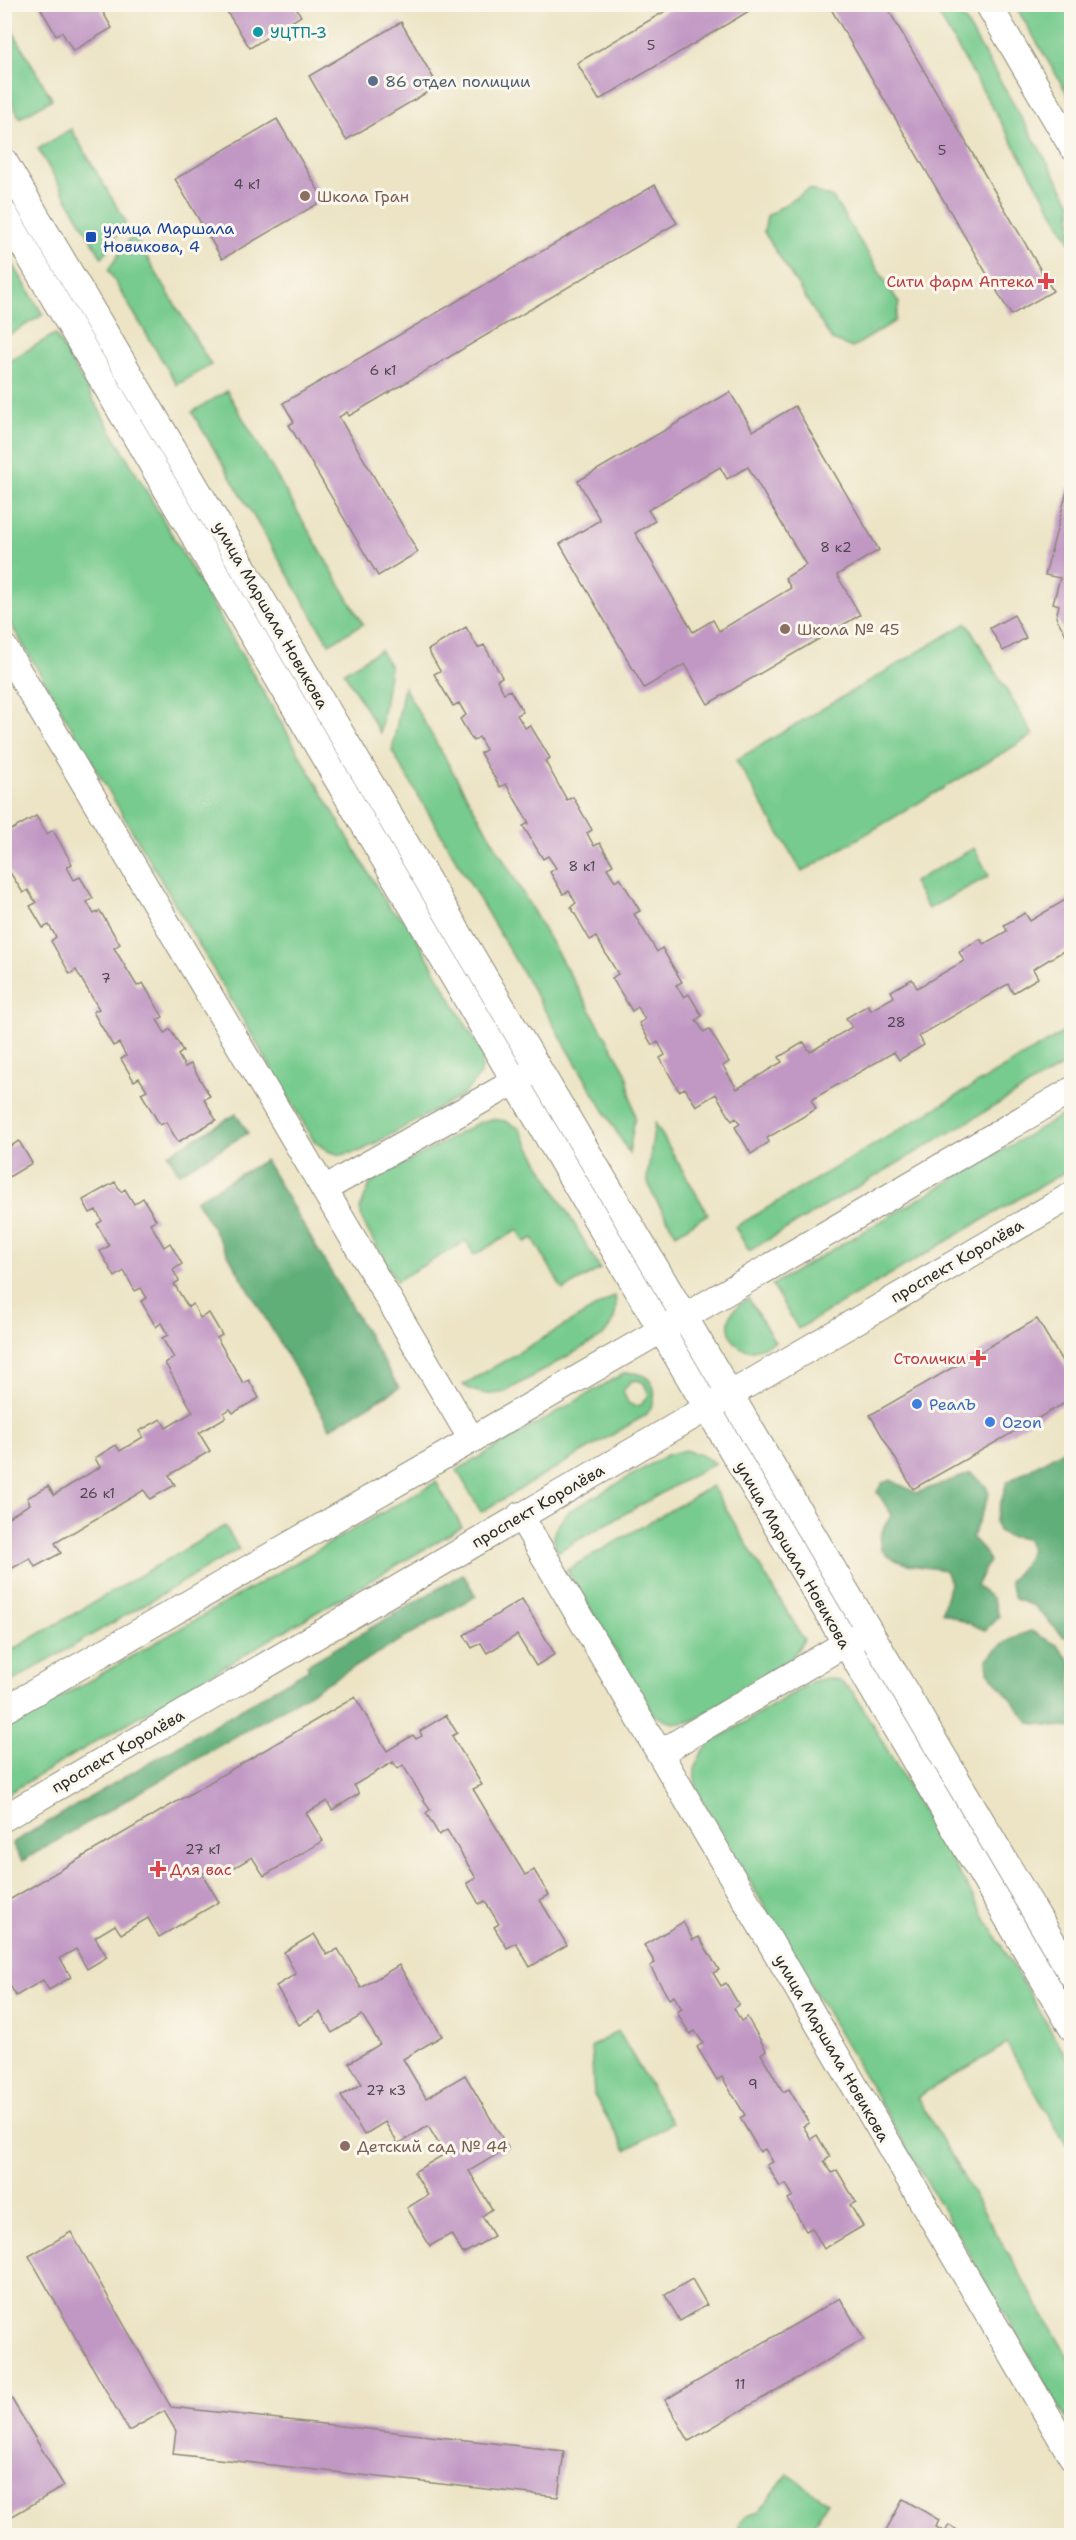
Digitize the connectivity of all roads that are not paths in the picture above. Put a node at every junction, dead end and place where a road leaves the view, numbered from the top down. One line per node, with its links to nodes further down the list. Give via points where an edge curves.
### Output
1 (988, 4): 2 (street)
2 (1071, 147)
3 (4, 161): 6 (street, улица Маршала Новикова)
4 (4, 213): 7 (street, улица Маршала Новикова)
5 (4, 647): 9 (street)
6 (538, 1068): 7 (street); 11 (street, улица Маршала Новикова)
7 (515, 1081): 9 (street); 12 (street, улица Маршала Новикова)
8 (1071, 1090): 11 (street)
9 (324, 1189): 15 (street)
10 (1071, 1195): 13 (street, проспект Королёва)
11 (684, 1317): 12 (street); 13 (street, улица Маршала Новикова)
12 (661, 1330): 14 (street, улица Маршала Новикова); 15 (street)
13 (730, 1395): 14 (street, проспект Королёва); 17 (street, улица Маршала Новикова)
14 (707, 1408): 16 (street, проспект Королёва); 18 (street, улица Маршала Новикова)
15 (472, 1440): 19 (street)
16 (520, 1515): 20 (street, улица Маршала Новикова); 21 (street, проспект Королёва)
17 (868, 1630): 18 (street); 22 (street, улица Маршала Новикова)
18 (845, 1644): 20 (street); 23 (street, улица Маршала Новикова)
19 (4, 1710)
20 (660, 1753): 24 (street, улица Маршала Новикова)
21 (4, 1818)
22 (1071, 1975)
23 (1071, 2028)
24 (1071, 2457)

